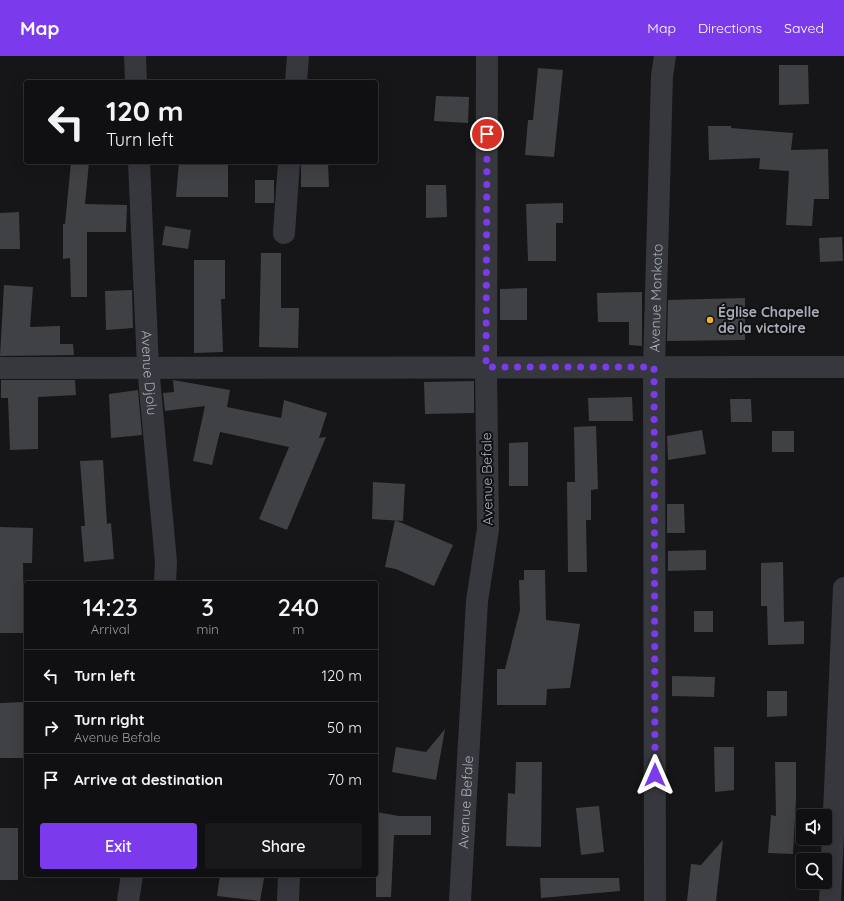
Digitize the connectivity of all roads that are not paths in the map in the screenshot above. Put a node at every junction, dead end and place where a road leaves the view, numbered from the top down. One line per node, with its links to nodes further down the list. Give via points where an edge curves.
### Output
1 (135, 56): 5 (street)
2 (298, 56): 6 (street)
3 (487, 56): 11 (street, Avenue Befale)
4 (665, 56): 12 (street, Avenue Monkoto, via 662,76)
5 (136, 80)
6 (296, 80)
7 (140, 164): 10 (street, Avenue Djolu)
8 (289, 164): 9 (street)
9 (284, 233)
10 (148, 367): 11 (street); 14 (street); 15 (street, Avenue Djolu, via 166,562)
11 (486, 367): 12 (street); 21 (street, Avenue Befale, via 488,529 477,601)
12 (654, 367): 13 (street); 22 (street, Avenue Monkoto)
13 (844, 367)
14 (0, 368)
15 (165, 581)
16 (844, 588): 23 (street)
17 (132, 877): 19 (street)
18 (289, 877): 20 (street)
19 (128, 901)
20 (288, 901)
21 (460, 901)
22 (655, 901)
23 (830, 901)

